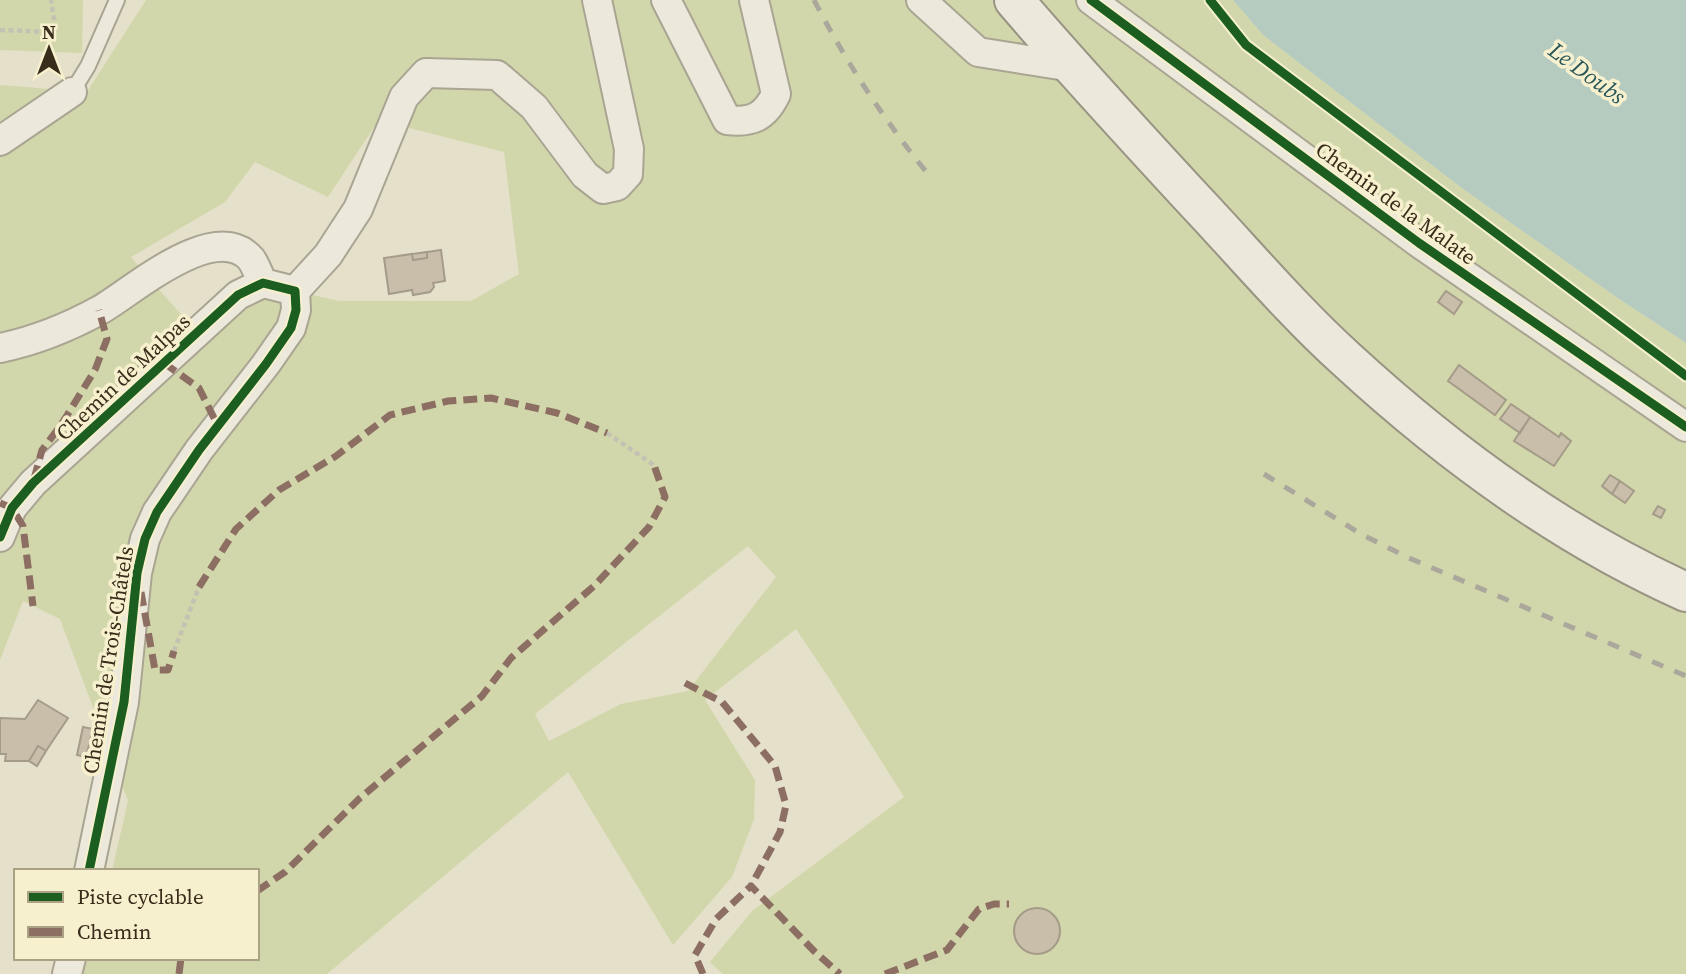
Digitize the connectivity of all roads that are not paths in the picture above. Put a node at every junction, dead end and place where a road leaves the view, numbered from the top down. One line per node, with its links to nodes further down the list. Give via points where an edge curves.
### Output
1 (117, 0): 9 (lane)
2 (597, 0): 12 (street, via 629,149 628,174 617,186 603,190 585,175 534,107 497,75 426,73 404,97 358,209 328,255)
3 (666, 0): 4 (street, via 727,120 743,122 759,118 776,94)
4 (754, 0)
5 (921, 0): 8 (street, via 978,52)
6 (1014, 0): 8 (main road)
7 (1091, 0): 14 (street, Chemin de la Malate, via 1419,243)
8 (1072, 67): 16 (main road, via 1282,295 1423,426 1553,521)
9 (72, 92): 10 (street)
10 (0, 141)
11 (263, 284): 12 (street); 13 (street, via 251,259 236,250 213,247 181,258 99,310 25,343); 15 (street, Chemin de Malpas, via 238,295 33,483 12,508)
12 (295, 291): 17 (street, Chemin de Trois-Châtels, via 291,328 199,450 157,512 145,539 137,573 124,702)
13 (0, 348)
14 (1686, 427)
15 (0, 537)
16 (1686, 592)
17 (89, 869)

